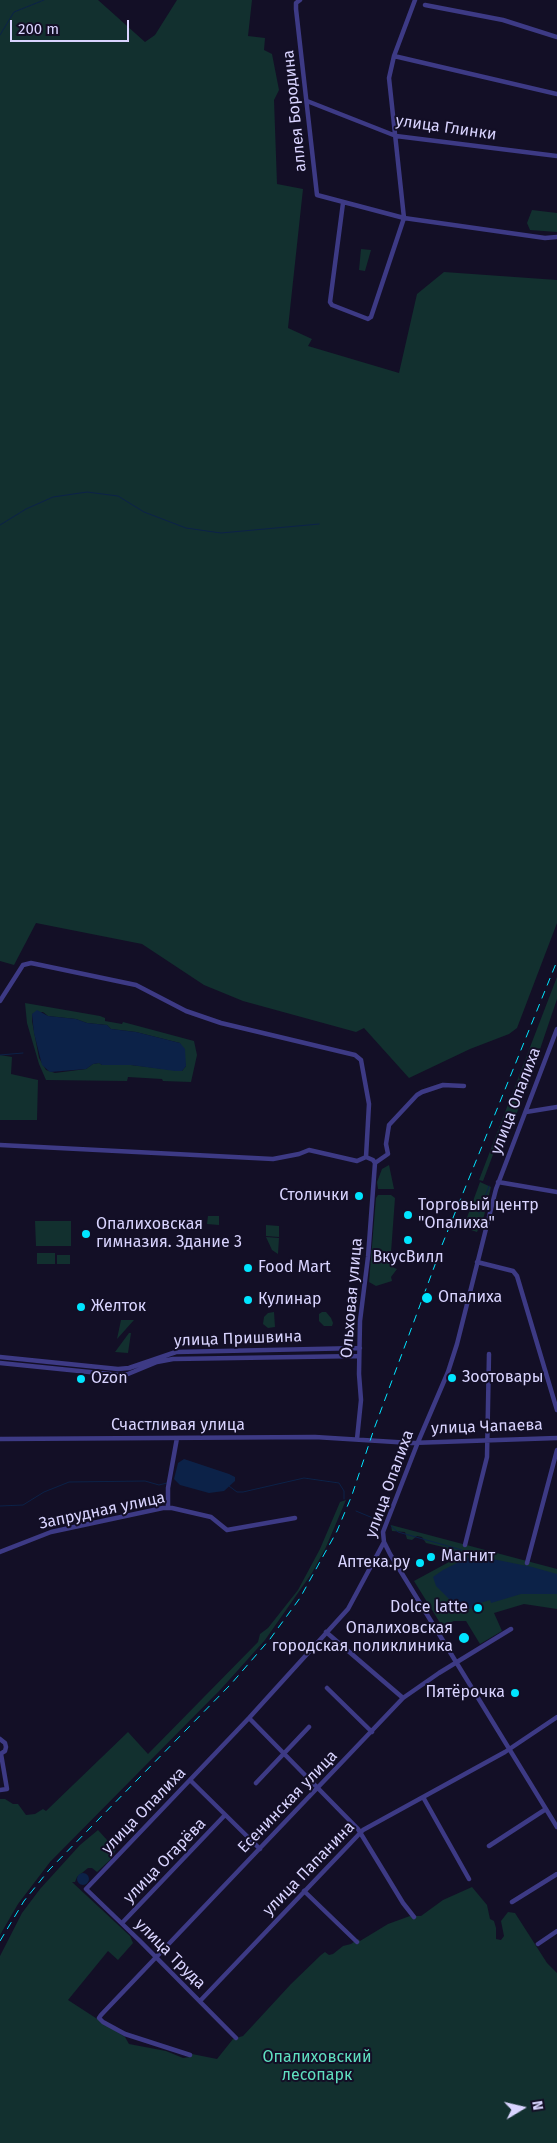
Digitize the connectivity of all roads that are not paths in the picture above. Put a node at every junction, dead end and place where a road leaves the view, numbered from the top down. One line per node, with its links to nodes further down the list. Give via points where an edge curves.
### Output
1 (300, 0): 7 (street, аллея Бородина, via 296,9)
2 (415, 0): 5 (street)
3 (425, 5): 4 (street, via 503,20)
4 (557, 37)
5 (394, 56): 6 (street); 8 (street, via 389,78)
6 (557, 94)
7 (307, 101): 8 (street, улица Глинки); 10 (street, аллея Бородина, via 317,195)
8 (396, 136): 9 (street, улица Глинки); 11 (street)
9 (557, 156)
10 (343, 203): 11 (street); 11 (street, via 330,302 366,319 371,317)
11 (404, 218): 12 (street)
12 (557, 237)
13 (0, 1001): 19 (street, via 23,965 31,962 136,985 186,1011 221,1023 355,1055 361,1060 369,1104)
14 (557, 1029): 17 (street, улица Опалиха)
15 (464, 1086): 20 (street, via 443,1085 417,1096 389,1124 388,1154)
16 (557, 1107): 17 (street)
17 (526, 1112): 21 (street, улица Опалиха)
18 (0, 1145): 19 (street, via 272,1159 309,1150 357,1161)
19 (366, 1157): 20 (street)
20 (373, 1161): 24 (street, Ольховая улица)
21 (498, 1182): 22 (street); 23 (street, улица Опалиха)
22 (557, 1192)
23 (477, 1262): 29 (street, via 513,1271 517,1276); 35 (street, улица Опалиха, via 448,1372)
24 (360, 1348): 26 (street, Ольховая улица); 27 (street, улица Пришвина, via 176,1352 118,1369)
25 (489, 1354): 34 (street)
26 (359, 1356): 28 (street, via 173,1359 119,1375); 33 (street, Ольховая улица, via 361,1400)
27 (0, 1357)
28 (0, 1363)
29 (557, 1410)
30 (177, 1438): 32 (street, Счастливая улица); 33 (street, Счастливая улица); 37 (street)
31 (557, 1438): 34 (street, улица Чапаева)
32 (0, 1439)
33 (356, 1439): 35 (street, Счастливая улица)
34 (489, 1439): 35 (street, улица Чапаева); 40 (street)
35 (418, 1442): 39 (street, улица Опалиха, via 384,1528)
36 (557, 1450): 42 (street)
37 (168, 1507): 38 (street, Запрудная улица, via 211,1517 227,1530); 41 (street, Запрудная улица, via 51,1532)
38 (295, 1518)
39 (384, 1542): 44 (street, улица Опалиха, via 348,1609); 45 (street)
40 (465, 1546)
41 (0, 1552)
42 (527, 1563)
43 (511, 1629): 45 (street, Есенинская улица)
44 (326, 1632): 47 (street); 49 (street, улица Опалиха)
45 (456, 1663): 47 (street, Есенинская улица); 53 (street)
46 (327, 1688): 51 (street)
47 (403, 1698): 51 (street, Есенинская улица)
48 (557, 1717): 53 (street, улица Папанина)
49 (249, 1718): 55 (street); 56 (street, улица Опалиха)
50 (309, 1726): 55 (street)
51 (372, 1732): 58 (street, Есенинская улица)
52 (0, 1739): 54 (street, via 6,1747)
53 (510, 1749): 60 (street, улица Папанина); 61 (street)
54 (0, 1754): 59 (street, via 7,1789)
55 (284, 1754): 57 (street); 58 (street)
56 (190, 1780): 62 (street); 69 (street, улица Опалиха)
57 (256, 1783)
58 (317, 1789): 64 (street); 66 (street, Есенинская улица)
59 (0, 1790)
60 (423, 1797): 64 (street, улица Папанина); 68 (street)
61 (546, 1809): 63 (street); 65 (street)
62 (226, 1815): 66 (street); 73 (street, улица Огарёва)
63 (557, 1827)
64 (360, 1833): 70 (street, улица Папанина); 72 (street)
65 (489, 1846)
66 (260, 1849): 77 (street, Есенинская улица)
67 (557, 1874): 71 (street)
68 (469, 1879)
69 (86, 1889): 73 (street, улица Труда)
70 (304, 1891): 75 (street); 78 (street, улица Папанина)
71 (512, 1902)
72 (414, 1917)
73 (122, 1923): 77 (street, улица Труда)
74 (557, 1931): 76 (street)
75 (358, 1942)
76 (538, 1944)
77 (156, 1958): 78 (street, улица Труда); 80 (street, Есенинская улица, via 100,2018 126,2034)
78 (200, 2001): 79 (street, улица Труда)
79 (236, 2038)
80 (190, 2055)

